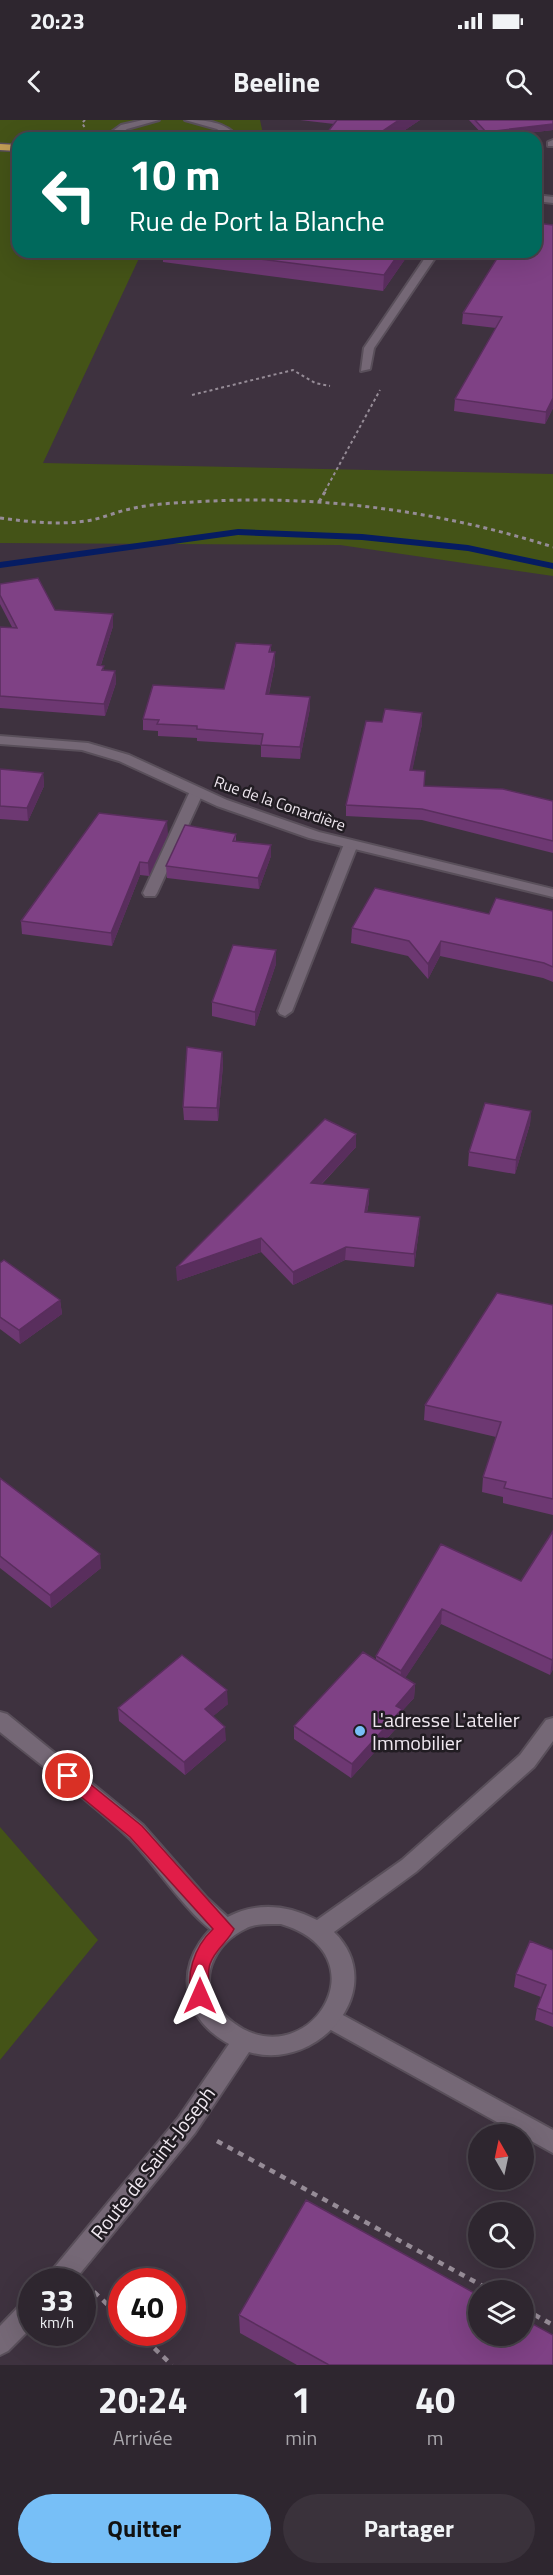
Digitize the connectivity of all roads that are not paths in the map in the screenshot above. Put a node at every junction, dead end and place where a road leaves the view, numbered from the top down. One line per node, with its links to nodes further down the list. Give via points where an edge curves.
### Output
1 (155, 120): 3 (street)
2 (189, 120): 4 (street)
3 (138, 122): 5 (street)
4 (213, 123): 6 (street)
5 (114, 132)
6 (229, 132)
7 (430, 258): 8 (street, via 369,348)
8 (365, 369)
9 (0, 740): 10 (street, Rue de la Conardière, via 83,746 124,758)
10 (197, 791): 11 (street, Rue de la Conardière, via 314,835); 12 (street)
11 (351, 844): 13 (street, Rue de la Conardière); 14 (street)
12 (150, 893)
13 (553, 893)
14 (285, 1011)
15 (0, 1720): 17 (street, via 136,1832)
16 (553, 1726): 18 (street, via 527,1761 409,1866)
17 (225, 1929): 18 (street, via 246,1918 281,1915); 20 (street, via 204,1955 198,1989 212,2019)
18 (318, 1930): 19 (street, via 335,1951 342,1971 340,1998)
19 (330, 2018): 20 (street, via 295,2042 261,2046); 21 (street)
20 (244, 2041): 22 (street, Route de Saint-Joseph, via 188,2124)
21 (553, 2142)
22 (69, 2268)
23 (18, 2324): 24 (street)
24 (0, 2343)

